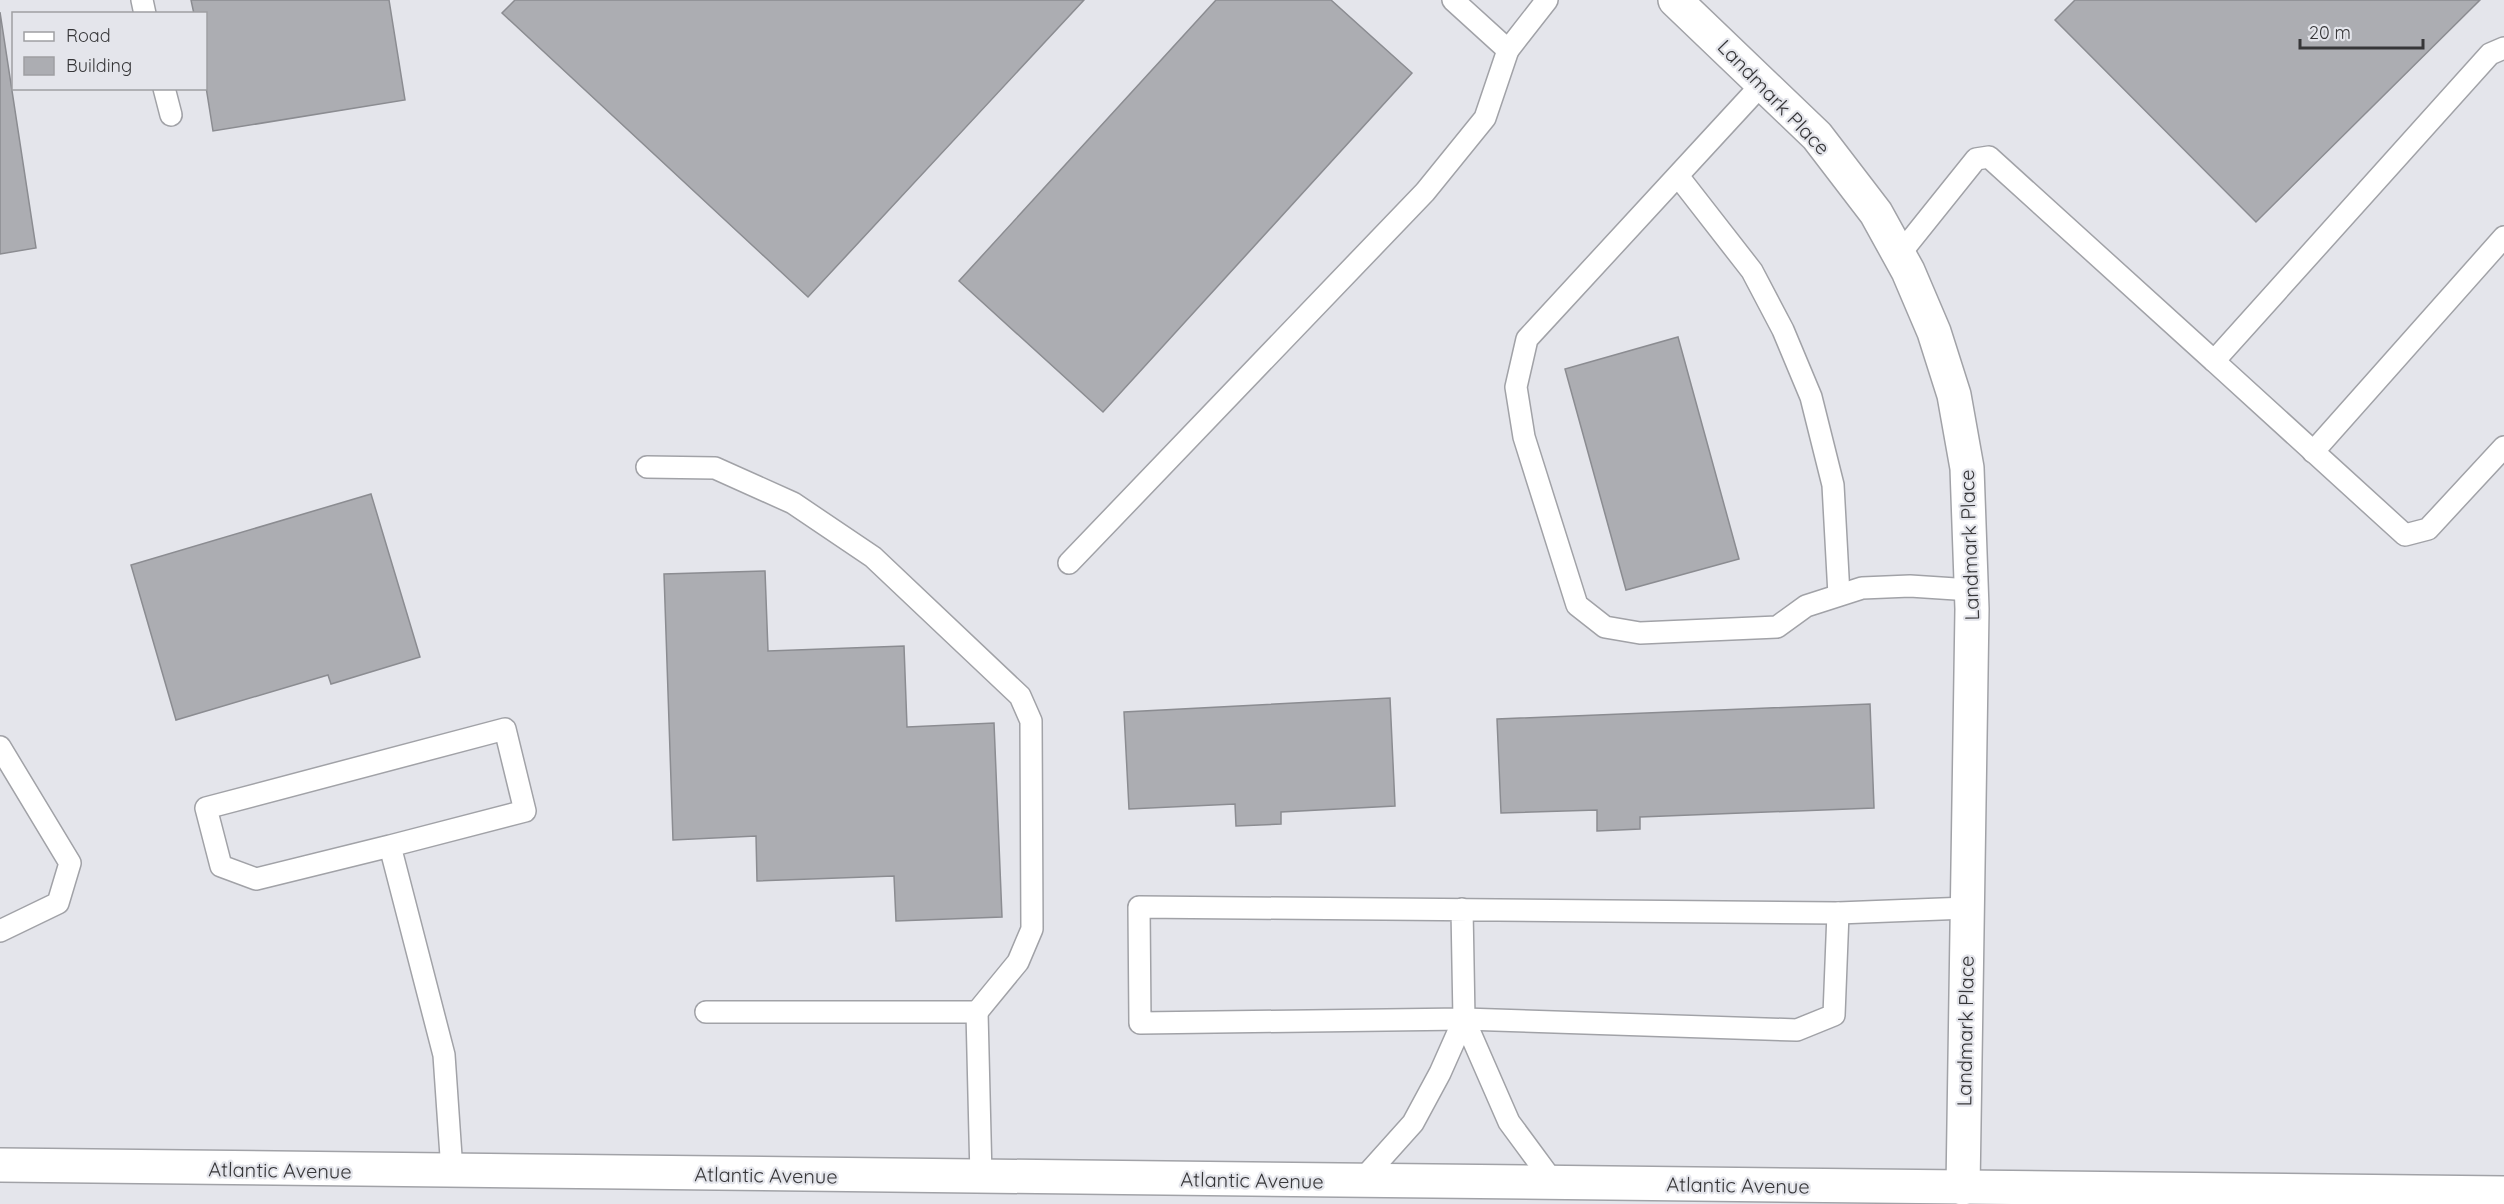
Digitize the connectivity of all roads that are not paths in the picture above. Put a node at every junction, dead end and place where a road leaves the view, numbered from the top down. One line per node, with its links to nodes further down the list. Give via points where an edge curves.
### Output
1 (1453, 0): 5 (lane)
2 (1547, 0): 5 (lane)
3 (1675, 0): 6 (main road, Landmark Place)
4 (2504, 48): 12 (lane, via 2490,54)
5 (1508, 50): 16 (lane, via 1485,118 1425,192)
6 (1763, 84): 9 (lane); 11 (main road, Landmark Place, via 1817,136 1876,213)
7 (165, 90): 8 (lane)
8 (171, 114)
9 (1678, 176): 18 (lane, via 1752,271 1783,330 1811,397 1833,484); 18 (lane, via 1527,339 1516,387 1524,437 1577,605 1605,627 1640,633 1777,627 1806,606)
10 (2504, 237): 14 (lane)
11 (1899, 255): 12 (lane, via 1976,159 1989,157); 17 (main road, Landmark Place, via 1935,332 1954,395 1967,468)
12 (2214, 361): 14 (lane)
13 (2504, 447): 14 (lane, via 2428,529 2405,535)
14 (2313, 452)
15 (647, 467): 26 (lane, via 715,468 793,503 873,557 1020,696 1031,721 1032,928 1018,962)
16 (1069, 563)
17 (1971, 590): 18 (lane, via 1910,586); 21 (main road, Landmark Place)
18 (1839, 595)
19 (0, 747): 24 (lane, via 70,862 58,903)
20 (390, 846): 20 (lane, via 525,811 506,729 206,808 221,866 256,879); 29 (lane, via 444,1055)
21 (1967, 908): 23 (lane); 33 (main road, Landmark Place)
22 (1462, 909): 23 (lane); 27 (lane); 27 (lane, via 1139,907 1140,1023)
23 (1838, 913): 27 (lane, via 1834,1015 1797,1030)
24 (0, 931)
25 (706, 1012): 26 (lane)
26 (977, 1012): 30 (lane)
27 (1464, 1019): 31 (lane, via 1413,1122); 32 (lane, via 1509,1122)
28 (0, 1165): 29 (main road, Atlantic Avenue)
29 (452, 1172): 30 (main road, Atlantic Avenue)
30 (981, 1178): 31 (main road, Atlantic Avenue)
31 (1361, 1181): 32 (main road, Atlantic Avenue)
32 (1554, 1183): 33 (main road, Atlantic Avenue)
33 (1963, 1188): 34 (main road, Atlantic Avenue)
34 (2504, 1193)

